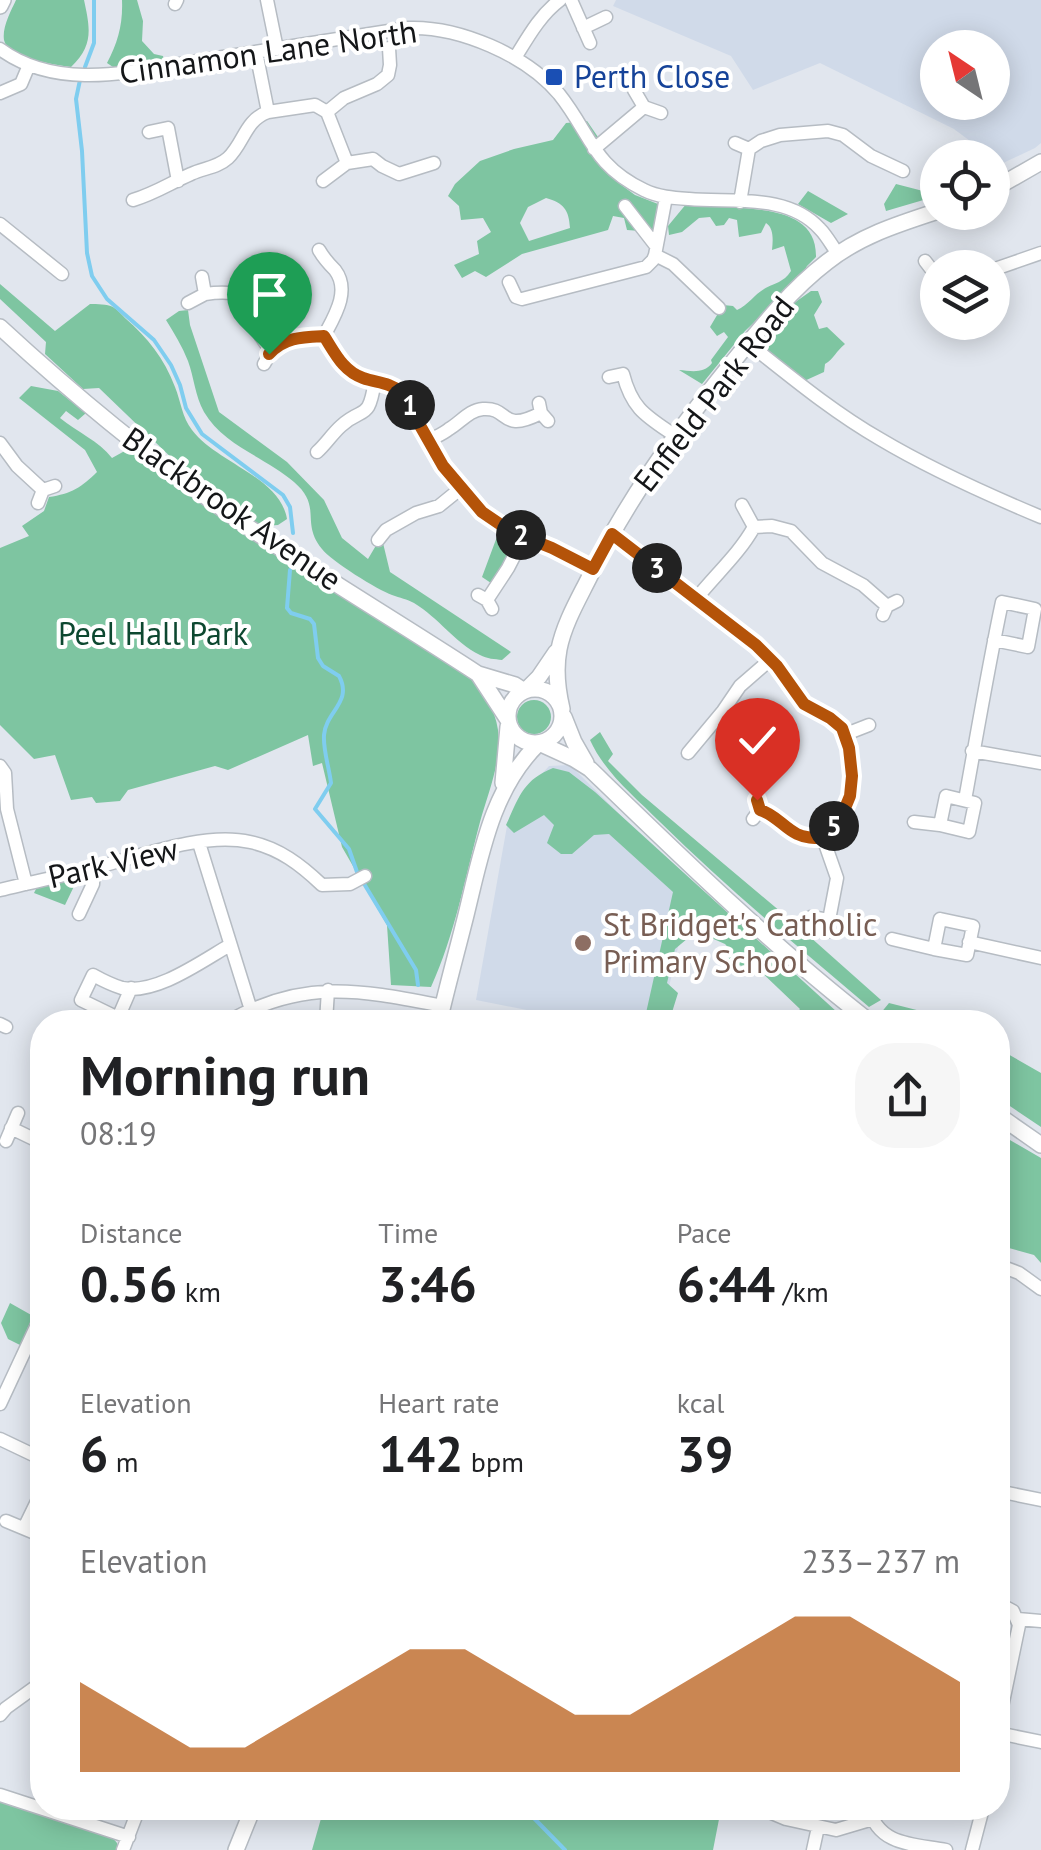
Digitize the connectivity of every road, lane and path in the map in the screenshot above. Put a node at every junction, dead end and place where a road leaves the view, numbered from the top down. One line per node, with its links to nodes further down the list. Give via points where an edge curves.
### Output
1 (268, 0): 9 (street)
2 (560, 0): 11 (street)
3 (572, 0): 5 (street)
4 (606, 17): 5 (street)
5 (584, 28): 6 (street)
6 (590, 44)
7 (389, 48): 17 (street, via 388,75)
8 (0, 49): 12 (street, Cinnamon Lane North)
9 (277, 49): 10 (street, Cinnamon Lane North); 11 (street, Cinnamon Lane North, via 417,28)
10 (256, 52): 12 (street, Cinnamon Lane North, via 110,75); 16 (street)
11 (515, 58): 21 (street, Cinnamon Lane North, via 558,93)
12 (29, 65): 14 (street, via 21,84)
13 (634, 90): 15 (street)
14 (0, 93)
15 (644, 107): 18 (street); 21 (street)
16 (268, 112): 17 (street, via 315,106); 28 (street, via 252,121 227,159)
17 (327, 112): 23 (street)
18 (662, 113)
19 (149, 132): 28 (street, via 168,128)
20 (735, 144): 22 (street)
21 (594, 149): 30 (street, Cinnamon Lane North, via 619,176)
22 (749, 150): 26 (street, via 780,134 828,131); 32 (street)
23 (346, 162): 24 (street, via 373,159 400,174); 29 (street)
24 (434, 162)
25 (1041, 162): 27 (street)
26 (903, 171)
27 (1010, 180)
28 (178, 181): 31 (street)
29 (324, 181)
30 (666, 197): 32 (street, Cinnamon Lane North); 38 (street)
31 (133, 200)
32 (740, 202): 40 (street, Cinnamon Lane North, via 790,209 820,228)
33 (625, 206): 38 (street)
34 (920, 217): 40 (street, Enfield Park Road)
35 (0, 224): 37 (street)
36 (26, 224): 37 (street)
37 (15, 238): 43 (street)
38 (656, 251): 45 (street, via 646,267 522,299); 48 (street)
39 (1041, 253): 42 (street)
40 (838, 254): 51 (street, Enfield Park Road, via 796,288)
41 (321, 261): 50 (street, via 342,290)
42 (1010, 264)
43 (62, 274)
44 (202, 277): 46 (street)
45 (508, 282)
46 (205, 294): 47 (street); 52 (street, via 244,297)
47 (188, 302)
48 (719, 308)
49 (0, 327): 78 (street, Blackbrook Avenue, via 179,477)
50 (324, 336): 52 (street, via 293,338); 55 (street, via 348,370)
51 (748, 343): 58 (street, Enfield Park Road); 66 (street, via 872,435)
52 (272, 350): 53 (street)
53 (264, 364)
54 (609, 378): 58 (street, via 623,374 636,407)
55 (376, 381): 57 (street, via 366,411); 59 (street, via 401,392)
56 (543, 412): 59 (street, via 518,422 490,409 474,410)
57 (334, 434): 61 (street); 62 (street)
58 (674, 435): 69 (street, Enfield Park Road)
59 (428, 440): 63 (street)
60 (0, 443): 64 (street)
61 (346, 446)
62 (317, 452)
63 (460, 488): 68 (street, via 438,506); 70 (street, via 490,519)
64 (45, 493)
65 (742, 505): 67 (street)
66 (1041, 517)
67 (754, 527): 72 (street); 74 (street, via 790,530 822,563)
68 (381, 530)
69 (612, 534): 71 (street, Enfield Park Road); 72 (street)
70 (524, 536): 71 (street); 73 (street)
71 (593, 569): 76 (street, Enfield Park Road)
72 (696, 599): 77 (street)
73 (486, 601)
74 (889, 607)
75 (994, 640): 85 (street)
76 (560, 645): 79 (street, Enfield Park Road); 80 (street, Enfield Park Road)
77 (771, 659): 83 (street, via 804,704); 86 (street, via 740,686)
78 (478, 674): 79 (street, Blackbrook Avenue); 81 (street, Blackbrook Avenue)
79 (525, 691): 80 (street, via 548,692); 81 (street, via 512,701)
80 (562, 711): 84 (street, via 557,733); 89 (street)
81 (508, 721): 84 (street, via 522,741); 90 (street)
82 (869, 725): 83 (street)
83 (846, 734): 95 (street, via 850,796)
84 (539, 744): 89 (street); 90 (street)
85 (972, 752): 87 (street); 91 (street)
86 (688, 753)
87 (1041, 763)
88 (0, 766): 99 (street)
89 (590, 769): 114 (street, via 718,892)
90 (502, 792): 113 (street)
91 (965, 800): 94 (street, via 946,796); 94 (street, via 975,802 969,832)
92 (756, 810): 95 (street, via 800,836)
93 (914, 822): 94 (street)
94 (940, 825)
95 (823, 838): 102 (street, via 836,878 828,926)
96 (199, 843): 97 (street, Park View); 98 (street, Park View, via 271,848 322,884 350,884); 105 (street)
97 (94, 868): 99 (street, Park View); 101 (street)
98 (366, 876)
99 (26, 884): 100 (street, Park View)
100 (0, 890)
101 (79, 914)
102 (811, 917)
103 (892, 940): 106 (street)
104 (969, 942): 106 (street, via 966,955); 106 (street, via 973,926 940,919); 107 (street)
105 (230, 945): 108 (street, via 170,978); 110 (street)
106 (934, 949)
107 (1041, 958)
108 (132, 988)
109 (328, 990): 110 (street); 111 (street); 112 (street, via 361,991)
110 (252, 1010)
111 (327, 1010)
112 (427, 1010)
113 (442, 1010)
114 (856, 1010)
115 (18, 1112): 117 (street, via 8,1134)
116 (1010, 1124): 118 (street)
117 (30, 1140)
118 (1041, 1145)
119 (1010, 1270): 120 (street)
120 (1041, 1289)
121 (30, 1337): 122 (street)
122 (3, 1388): 123 (street)
123 (0, 1404)
124 (0, 1439): 125 (street)
125 (30, 1453)
126 (1010, 1494): 127 (street)
127 (1041, 1500)
128 (30, 1516): 130 (street)
129 (6, 1521): 130 (street)
130 (24, 1528): 131 (street)
131 (30, 1531)
132 (1010, 1608): 133 (street)
133 (1018, 1619): 134 (street); 135 (street)
134 (1041, 1621)
135 (1010, 1671)
136 (30, 1691): 137 (street)
137 (0, 1716)
138 (1010, 1736): 139 (street)
139 (1041, 1742)
140 (0, 1795): 141 (street)
141 (30, 1807)
142 (64, 1820): 150 (street)
143 (135, 1820): 150 (street)
144 (247, 1820): 152 (street)
145 (786, 1820): 149 (street)
146 (858, 1820): 149 (street, via 842,1829)
147 (875, 1820): 151 (street, via 889,1838)
148 (980, 1820): 155 (street)
149 (818, 1826): 153 (street)
150 (126, 1844)
151 (931, 1849): 154 (street)
152 (236, 1850)
153 (812, 1850)
154 (946, 1850)
155 (972, 1850)

